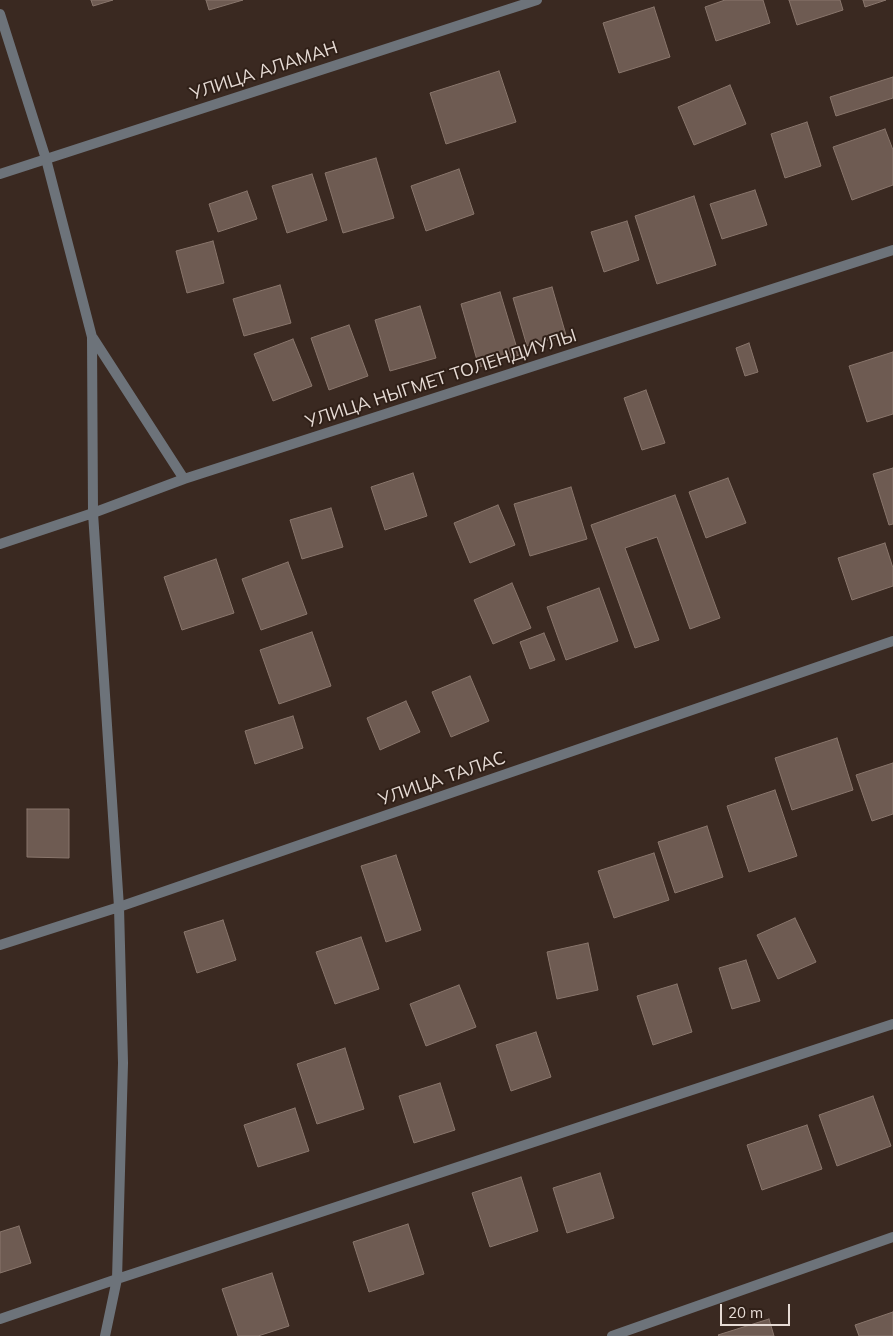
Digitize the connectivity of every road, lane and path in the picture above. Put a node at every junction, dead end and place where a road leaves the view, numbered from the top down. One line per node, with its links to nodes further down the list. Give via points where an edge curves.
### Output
1 (537, 0): 3 (street, УЛИЦА АЛАМАН)
2 (0, 14): 3 (street)
3 (46, 159): 4 (street, УЛИЦА АЛАМАН); 6 (street)
4 (0, 174)
5 (893, 250): 7 (street, УЛИЦА НЫГМЕТ ТОЛЕНДИУЛЫ)
6 (92, 337): 7 (street); 8 (street)
7 (184, 479): 8 (street, УЛИЦА НЫГМЕТ ТОЛЕНДИУЛЫ)
8 (93, 513): 9 (street, УЛИЦА НЫГМЕТ ТОЛЕНДИУЛЫ); 11 (street)
9 (0, 544)
10 (893, 641): 11 (street, УЛИЦА ТАЛАС)
11 (119, 907): 12 (street, УЛИЦА ТАЛАС); 15 (street, via 123,1063)
12 (0, 945)
13 (893, 1024): 15 (street)
14 (893, 1237): 18 (street)
15 (117, 1279): 16 (street); 17 (street)
16 (0, 1319)
17 (105, 1336)
18 (612, 1336)

